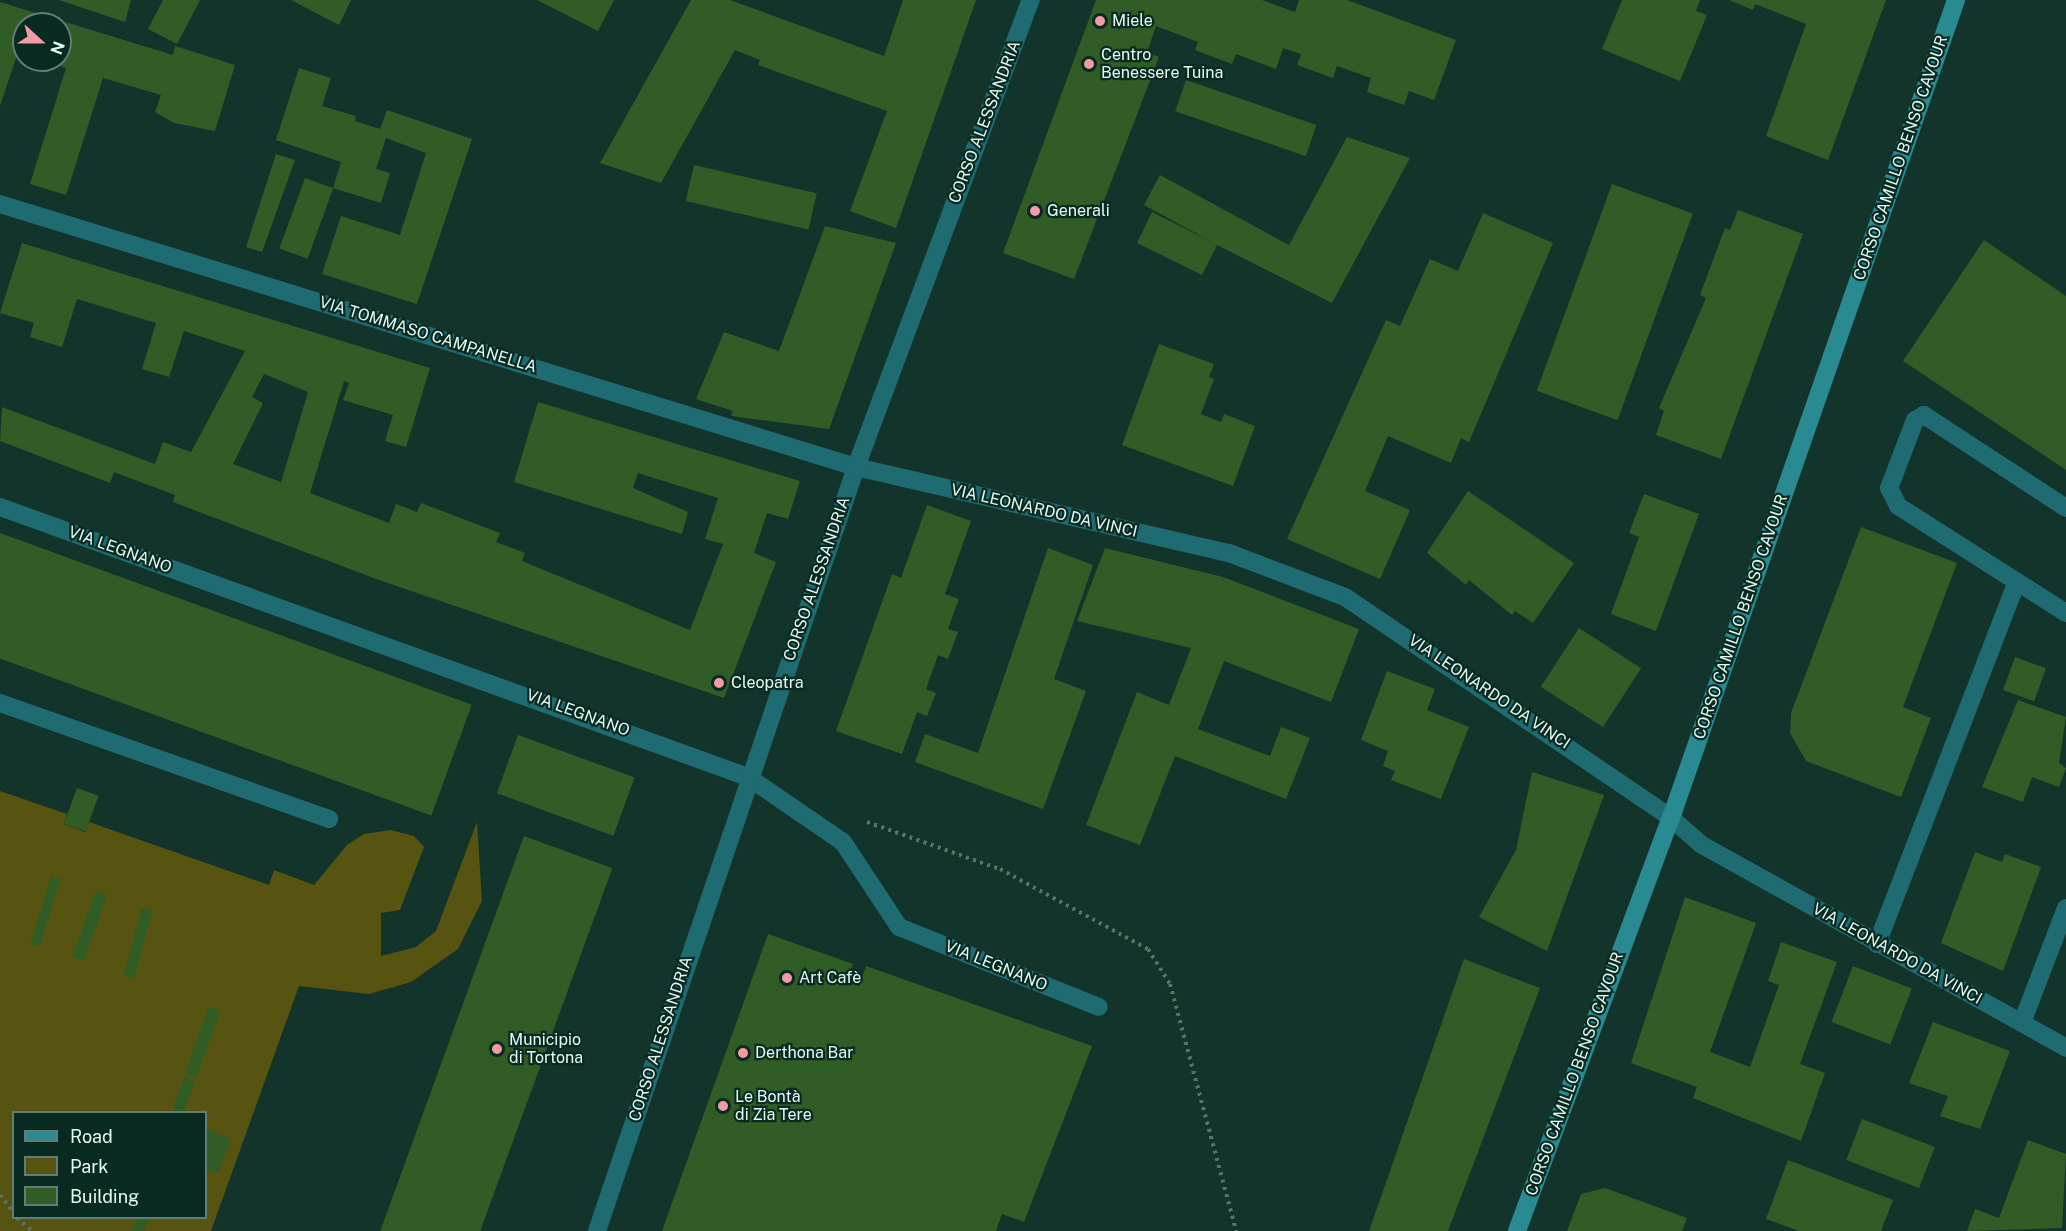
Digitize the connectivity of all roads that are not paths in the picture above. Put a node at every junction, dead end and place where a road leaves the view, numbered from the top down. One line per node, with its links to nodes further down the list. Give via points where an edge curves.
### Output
1 (1031, 0): 4 (street, CORSO ALESSANDRIA)
2 (1956, 0): 11 (street, CORSO CAMILLO BENSO CAVOUR)
3 (0, 204): 4 (street, VIA TOMMASO CAMPANELLA)
4 (856, 467): 10 (street, CORSO ALESSANDRIA); 11 (street, VIA LEONARDO DA VINCI, via 1229,553 1345,597)
5 (0, 507): 10 (street, VIA LEGNANO)
6 (2066, 508): 7 (street, via 1932,417 1915,420 1890,497)
7 (2017, 582): 8 (street); 14 (street)
8 (2066, 613)
9 (0, 703): 12 (street)
10 (748, 777): 15 (street, VIA LEGNANO, via 843,842 899,927); 18 (street, CORSO ALESSANDRIA)
11 (1671, 818): 14 (street, VIA LEONARDO DA VINCI, via 1702,845); 19 (street, CORSO CAMILLO BENSO CAVOUR)
12 (329, 819)
13 (2066, 908): 16 (street)
14 (1877, 944): 16 (street, VIA LEONARDO DA VINCI)
15 (1098, 1007)
16 (2022, 1023): 17 (street, VIA LEONARDO DA VINCI)
17 (2066, 1048)
18 (597, 1231)
19 (1517, 1231)

